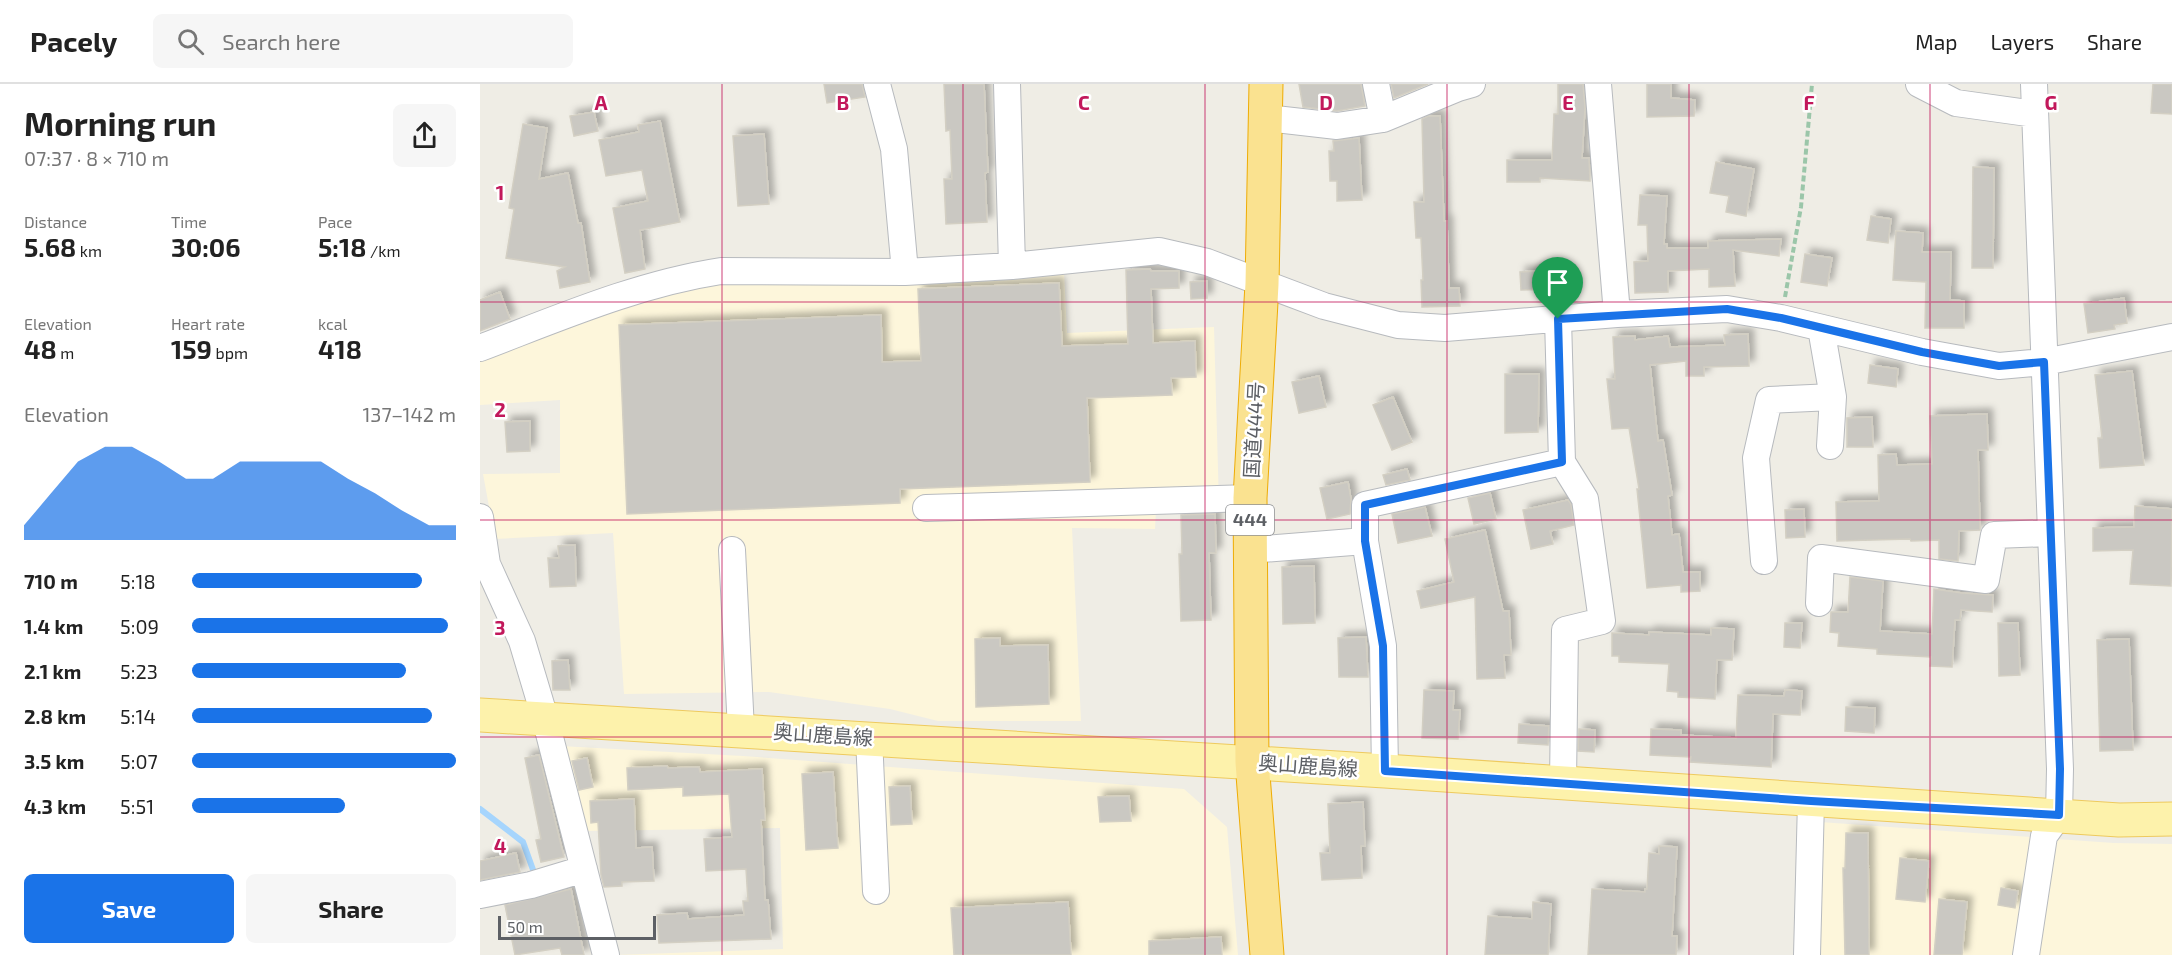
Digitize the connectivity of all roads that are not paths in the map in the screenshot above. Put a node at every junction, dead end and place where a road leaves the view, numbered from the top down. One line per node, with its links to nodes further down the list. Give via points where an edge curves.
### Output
1 (877, 84): 13 (street, via 894,149)
2 (1007, 84): 12 (street)
3 (1266, 84): 10 (highway, 国道444号 / 444)
4 (1376, 84): 11 (street)
5 (1472, 84): 11 (street)
6 (1598, 84): 15 (street)
7 (1919, 84): 9 (street, via 1956,103)
8 (2034, 84): 9 (street)
9 (2035, 114): 20 (street)
10 (1266, 118): 11 (street, via 1337,126); 14 (highway, 国道444号 / 444)
11 (1383, 119)
12 (1012, 266): 13 (street); 14 (street, via 1159,251 1207,262)
13 (905, 272): 19 (street, via 721,271 694,275 611,298)
14 (1262, 284): 16 (street, via 1324,306 1398,325 1445,328); 24 (highway, 国道444号 / 444)
15 (1617, 314): 16 (street); 17 (street, via 1727,309)
16 (1558, 319): 23 (street)
17 (1821, 328): 20 (street, via 1999,366); 21 (street)
18 (2172, 337): 20 (street)
19 (480, 348)
20 (2044, 362): 27 (street)
21 (1833, 398): 22 (street); 31 (street, via 1769,400 1756,458)
22 (1830, 446)
23 (1562, 462): 28 (street, via 1365,505); 39 (street, via 1585,499 1602,621 1564,630)
24 (1250, 498): 25 (street); 30 (highway, 国道444号 / 444)
25 (926, 508)
26 (480, 517): 34 (street, via 487,564 522,641)
27 (2051, 533): 32 (street, via 1994,535 1986,580 1821,558); 41 (street)
28 (1365, 541): 30 (street); 38 (street, via 1383,646)
29 (732, 550): 35 (street)
30 (1250, 550): 37 (highway, 国道444号 / 444)
31 (1764, 561)
32 (1819, 603)
33 (480, 715): 34 (main road, 奥山鹿島線)
34 (546, 718): 35 (main road, 奥山鹿島線); 43 (street)
35 (741, 730): 36 (main road, 奥山鹿島線)
36 (869, 738): 37 (main road, 奥山鹿島線); 44 (street)
37 (1252, 762): 38 (main road, 奥山鹿島線); 47 (highway, 国道444号 / 444)
38 (1385, 771): 39 (main road, 奥山鹿島線)
39 (1563, 782): 40 (main road, 奥山鹿島線)
40 (1811, 801): 41 (main road, 奥山鹿島線); 48 (street)
41 (2059, 815): 42 (main road, 奥山鹿島線); 49 (street, via 2044,837)
42 (2172, 819)
43 (584, 869): 45 (street); 46 (street)
44 (876, 891)
45 (480, 895)
46 (606, 955)
47 (1267, 955)
48 (1807, 955)
49 (2026, 955)

